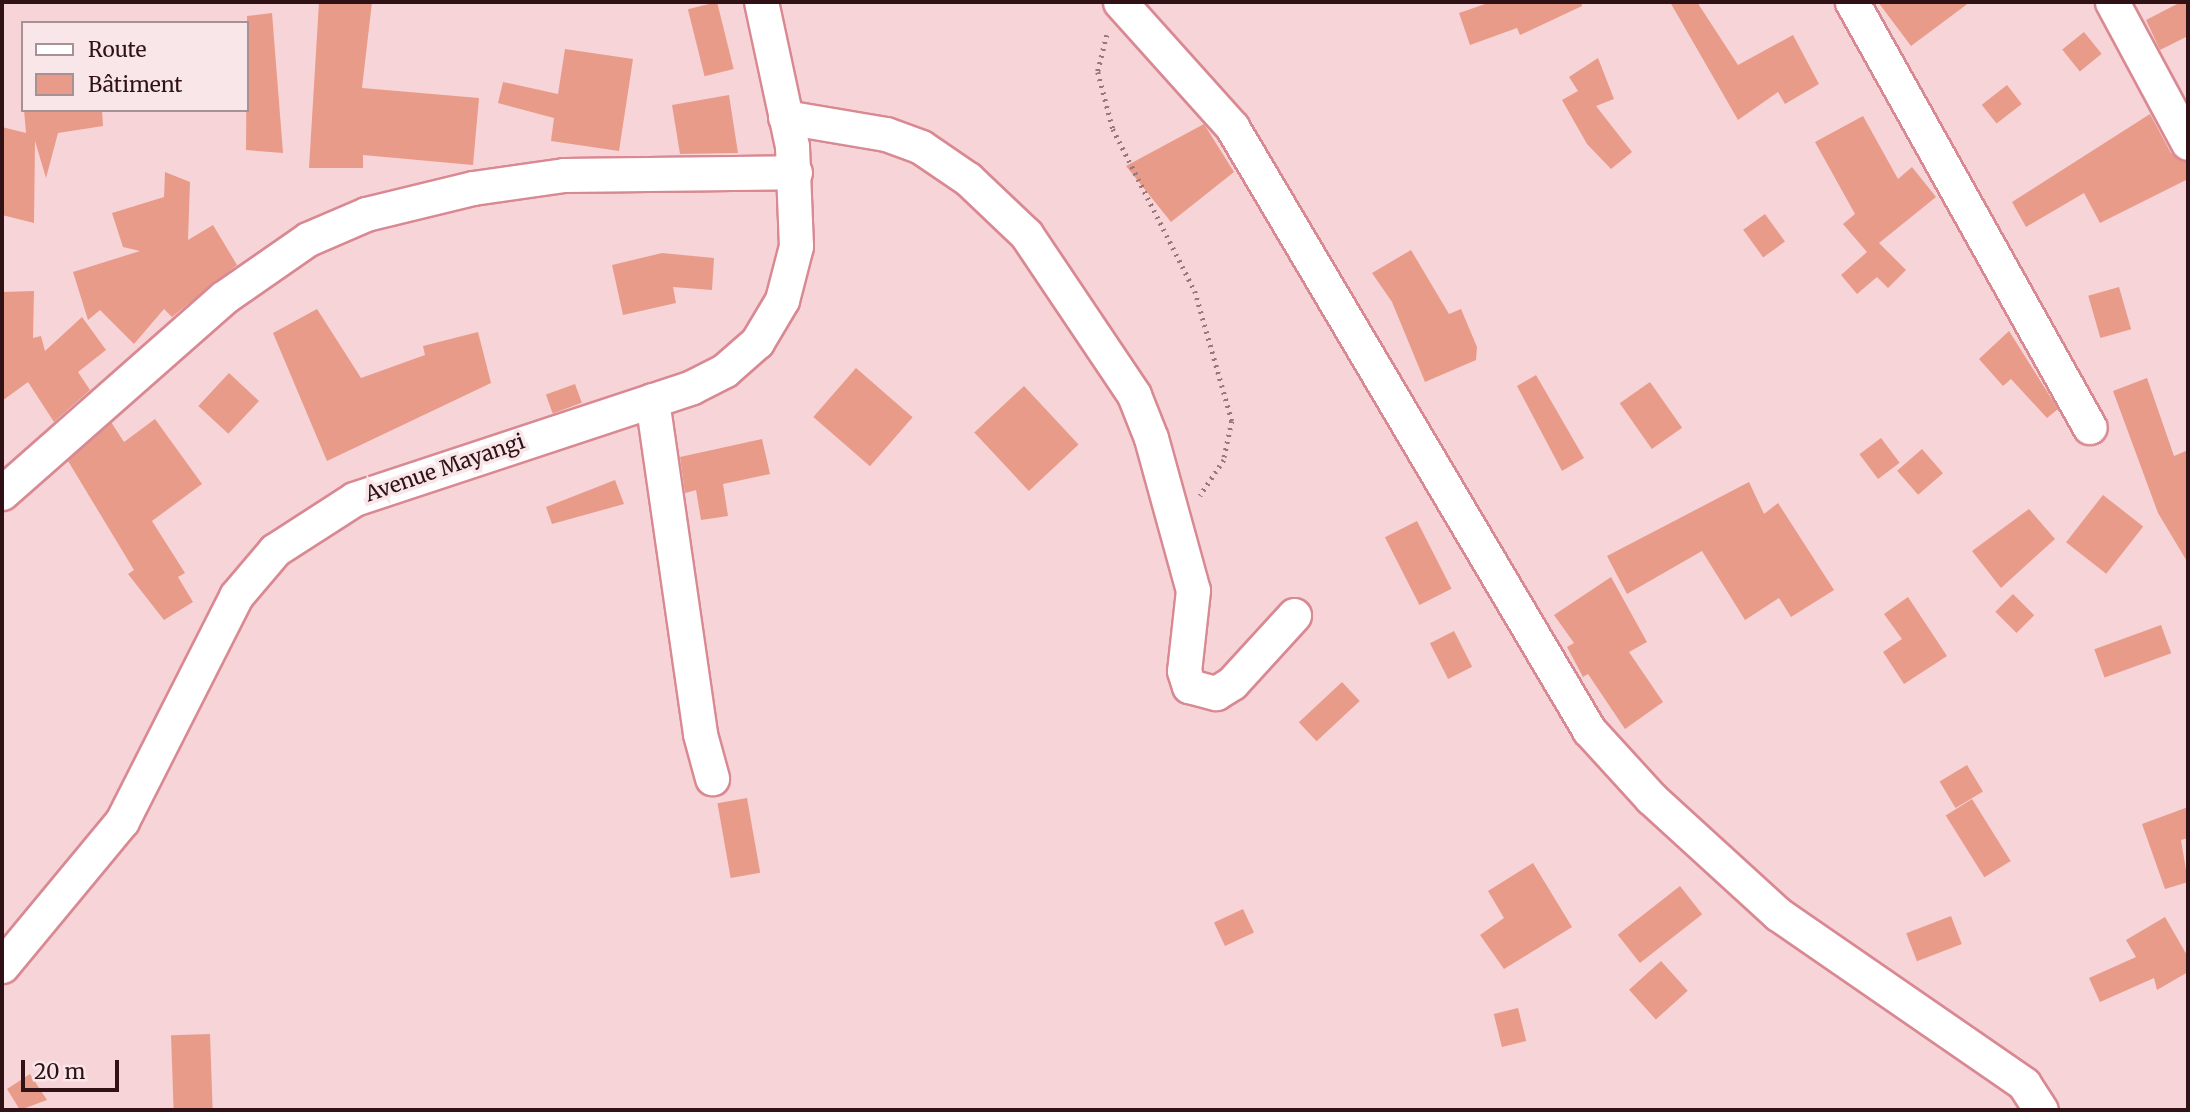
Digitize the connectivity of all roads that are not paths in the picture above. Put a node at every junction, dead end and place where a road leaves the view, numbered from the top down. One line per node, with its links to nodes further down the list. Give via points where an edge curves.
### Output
1 (761, 2): 5 (street, Avenue Mayangi)
2 (1852, 2): 9 (street)
3 (2112, 2): 6 (street)
4 (1122, 4): 14 (street, via 1232,127 1567,701 1589,730 1651,798 1778,914 2024,1084)
5 (785, 117): 7 (street, Avenue Mayangi); 11 (street, via 886,134 921,147 968,179 1026,234 1134,395 1193,590 1184,671 1189,686 1216,692 1232,683)
6 (2188, 143)
7 (795, 172): 8 (street, Avenue Mayangi, via 796,246 782,300 757,342 725,370); 10 (street, via 564,175 473,188 366,214 307,239 223,298)
8 (652, 400): 12 (street, via 700,734); 13 (street, Avenue Mayangi, via 354,499 275,550 236,596 122,821)
9 (2090, 427)
10 (2, 493)
11 (1294, 615)
12 (712, 778)
13 (2, 966)
14 (2041, 1110)

